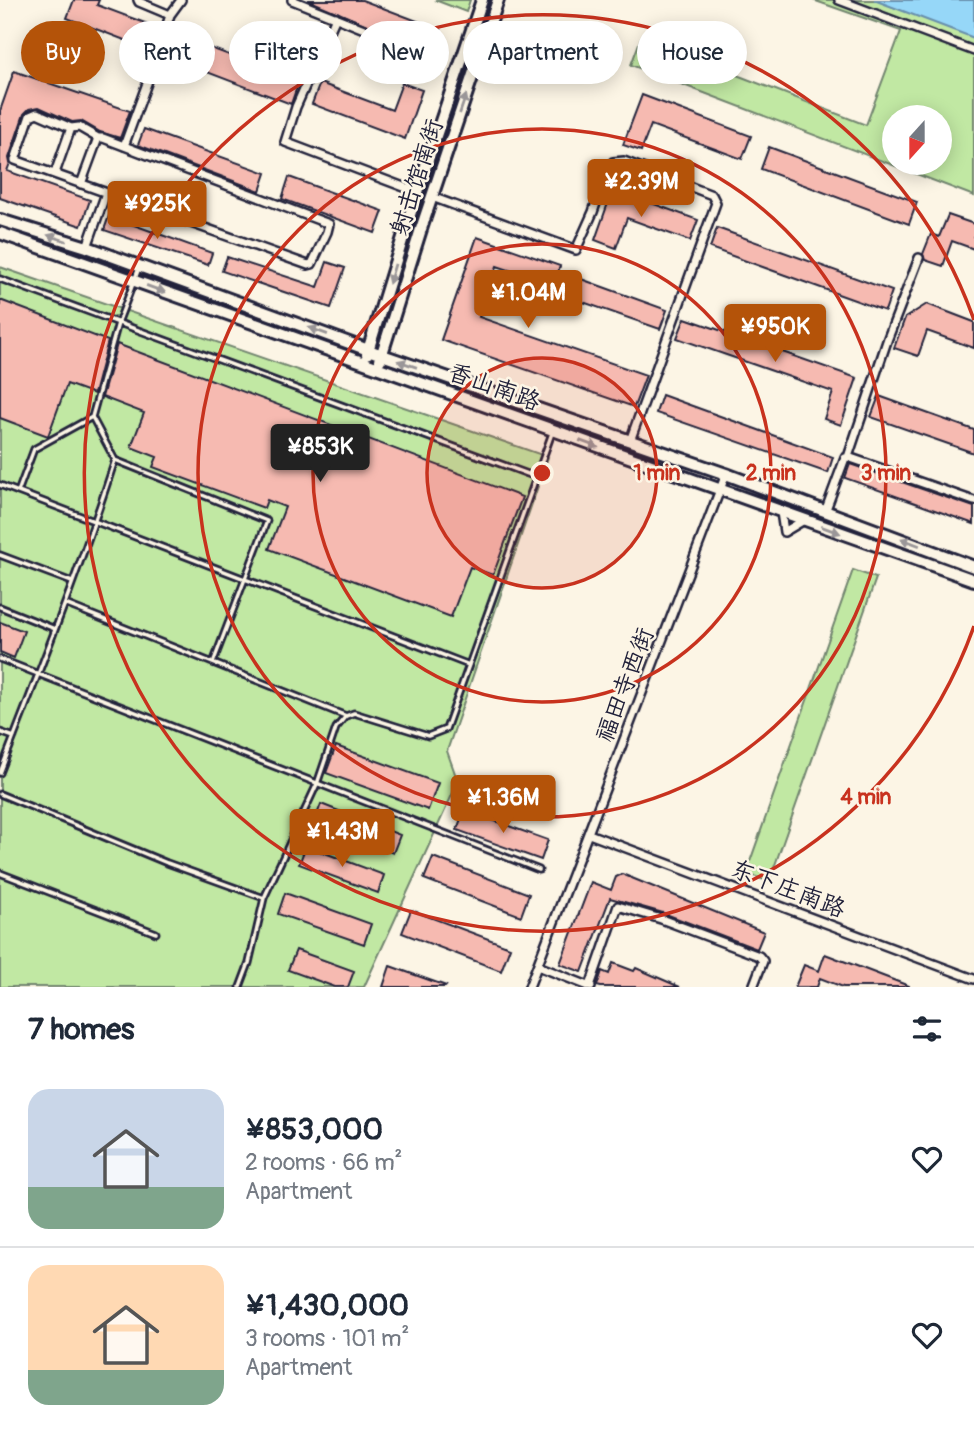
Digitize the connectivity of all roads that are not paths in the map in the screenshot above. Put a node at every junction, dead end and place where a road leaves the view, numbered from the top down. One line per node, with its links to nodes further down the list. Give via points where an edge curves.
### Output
1 (138, 0): 7 (street)
2 (181, 0): 7 (street)
3 (292, 0): 8 (street)
4 (482, 0): 16 (main road, 射击馆南街)
5 (498, 0): 18 (main road, 射击馆南街, one-way to 5)
6 (839, 0): 10 (street)
7 (170, 15): 13 (street)
8 (336, 17): 9 (street); 16 (street, via 285,142)
9 (356, 26)
10 (974, 51)
11 (71, 128): 12 (street, via 79,127); 14 (street); 14 (street, via 37,113 30,116 21,138 15,160)
12 (98, 138): 13 (street); 15 (street)
13 (124, 146): 17 (street, via 329,224 327,232 308,265)
14 (55, 173): 15 (street)
15 (81, 184): 17 (street)
16 (417, 192): 27 (main road, 射击馆南街, one-way to 27)
17 (106, 193): 21 (street)
18 (432, 197): 28 (main road, 射击馆南街); 33 (street, via 576,250 614,162 624,161 712,195 716,203)
19 (0, 220): 21 (main road, 香山南路, one-way to 19)
20 (0, 233): 25 (main road, 香山南路)
21 (87, 247): 23 (main road, 香山南路)
22 (919, 258): 34 (street)
23 (139, 266): 25 (lane); 27 (main road, 香山南路, one-way to 23)
24 (0, 279): 26 (lane)
25 (134, 281): 26 (lane); 29 (main road, 香山南路, one-way to 29)
26 (118, 323): 31 (lane); 37 (lane)
27 (368, 350): 28 (main road, 香山南路); 29 (main road, 射击馆南街)
28 (382, 355): 30 (main road, 射击馆南街); 33 (main road, 香山南路, one-way to 28)
29 (364, 363): 30 (main road, 香山南路)
30 (377, 368): 32 (main road, 香山南路)
31 (92, 418): 35 (lane); 40 (lane, via 34,449)
32 (553, 430): 37 (lane); 39 (main road, 香山南路, one-way to 39)
33 (630, 441): 36 (main road, 香山南路)
34 (848, 457): 41 (street); 43 (street)
35 (115, 460): 45 (lane); 48 (lane, via 267,521)
36 (726, 474): 39 (street, 福田寺西街); 43 (main road, 香山南路)
37 (536, 477): 56 (lane)
38 (0, 485): 40 (lane)
39 (721, 490): 42 (main road, 香山南路); 64 (street, 福田寺西街)
40 (18, 492): 45 (lane)
41 (974, 501)
42 (781, 512): 44 (main road, 香山南路); 44 (street, via 784,532)
43 (825, 513): 47 (main road, 香山南路, one-way to 43)
44 (804, 520): 49 (main road, 香山南路, one-way to 49)
45 (95, 522): 48 (lane); 50 (lane)
46 (0, 555): 50 (lane)
47 (974, 567)
48 (245, 579): 55 (lane); 56 (lane)
49 (974, 580)
50 (72, 582): 51 (lane)
51 (65, 604): 53 (lane); 55 (lane)
52 (0, 607): 53 (lane)
53 (55, 629): 57 (lane)
54 (0, 659): 57 (lane)
55 (213, 663): 58 (lane)
56 (469, 665): 58 (lane, via 446,729 428,736 354,713)
57 (38, 674): 60 (lane); 62 (lane)
58 (346, 716): 62 (lane, via 336,728)
59 (0, 732): 60 (lane)
60 (14, 737): 61 (lane)
61 (0, 773)
62 (317, 784): 65 (lane); 67 (lane)
63 (0, 794): 67 (lane)
64 (589, 834): 69 (street, 福田寺西街); 70 (street, 东下庄南路)
65 (538, 870)
66 (0, 873): 68 (lane)
67 (264, 898): 71 (lane)
68 (156, 933)
69 (538, 966): 72 (street, 福田寺西街); 73 (street)
70 (974, 979)
71 (240, 987)
72 (529, 987)
73 (591, 987): 74 (street, via 618,906 759,956 763,961)
74 (753, 987)

